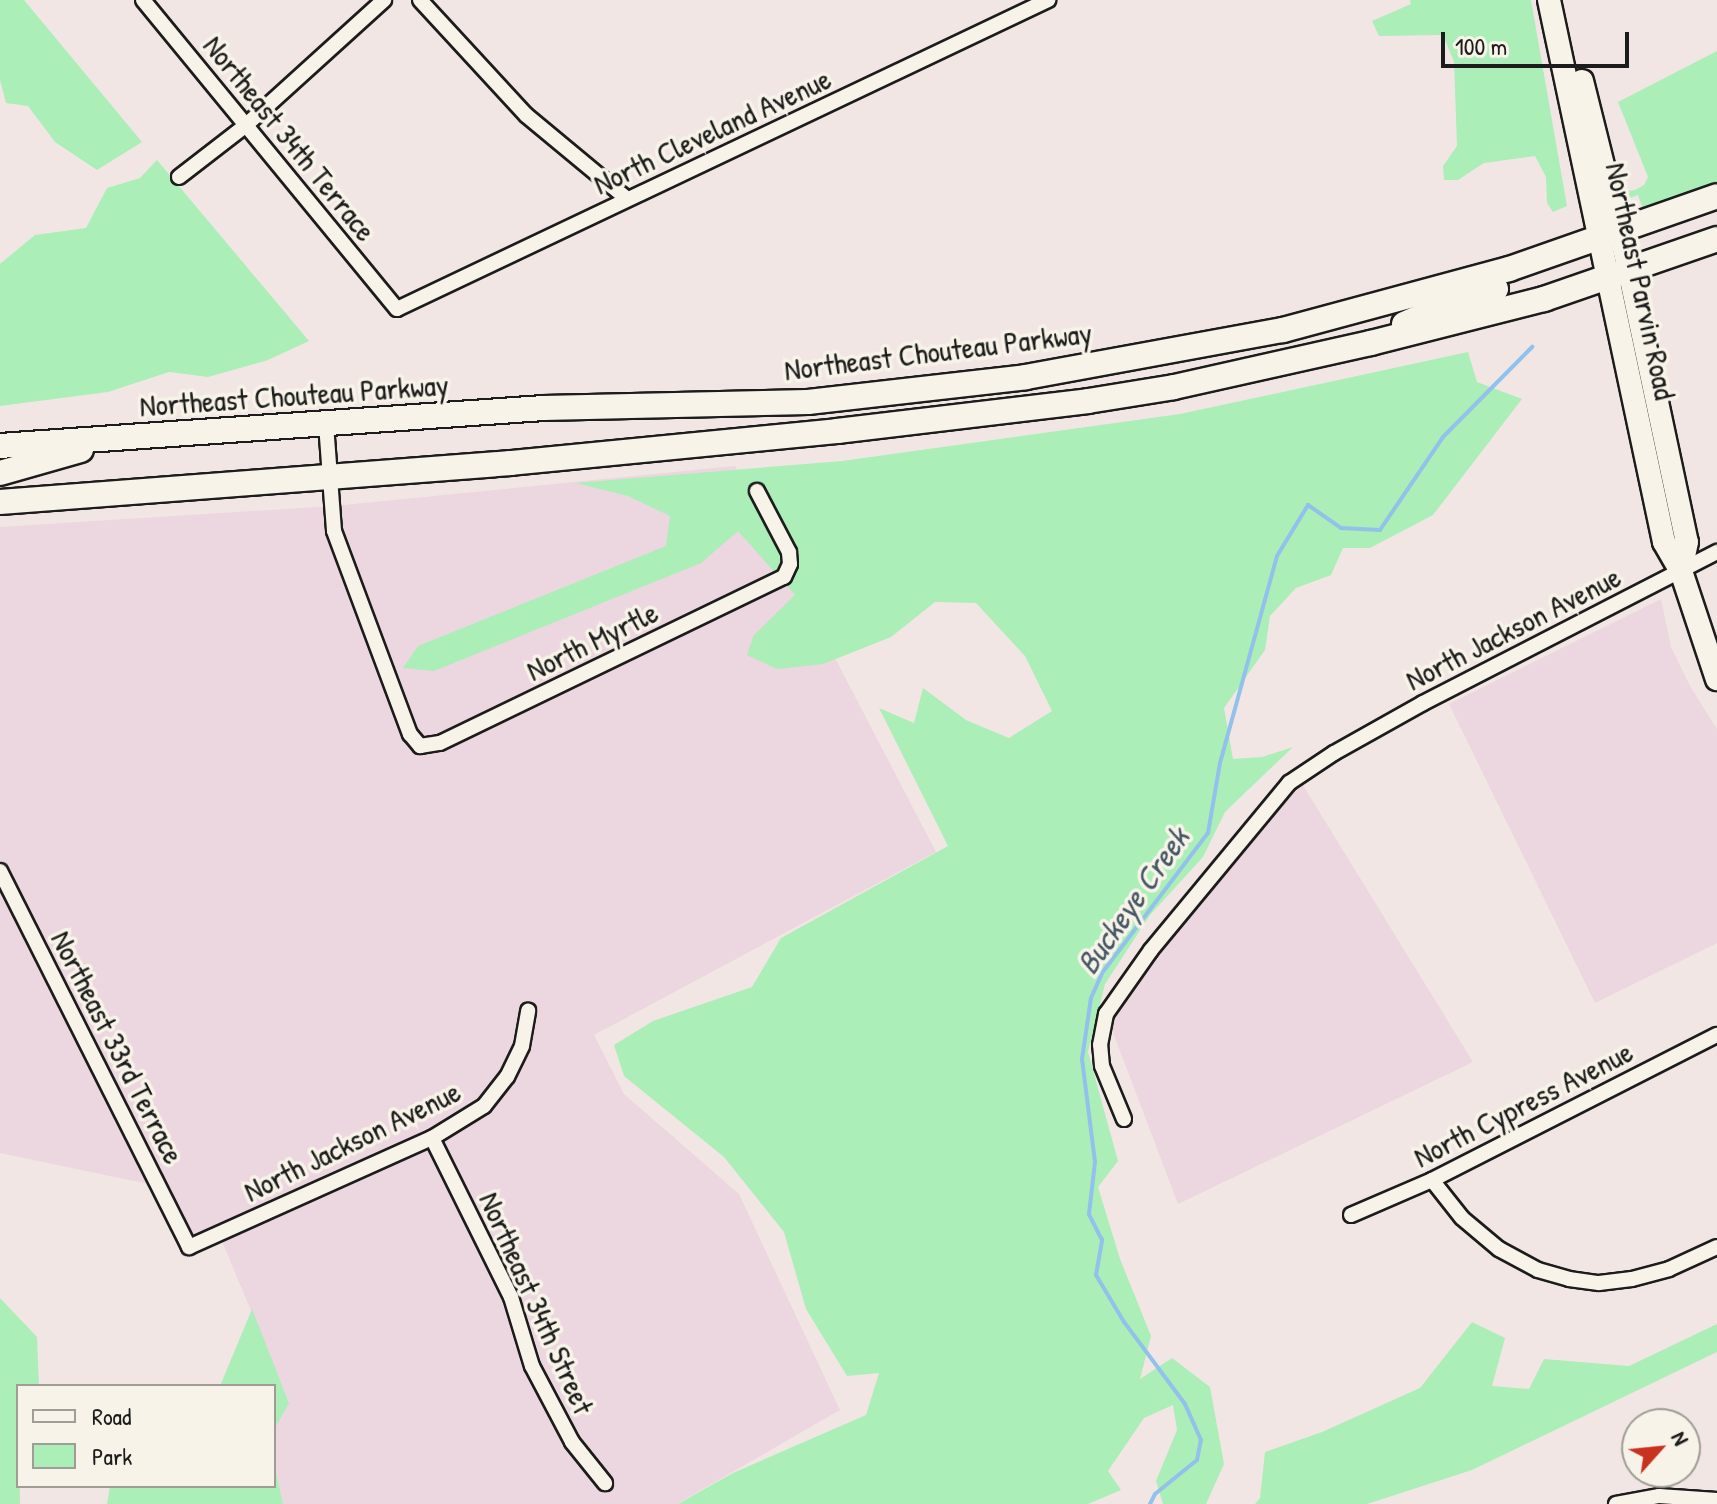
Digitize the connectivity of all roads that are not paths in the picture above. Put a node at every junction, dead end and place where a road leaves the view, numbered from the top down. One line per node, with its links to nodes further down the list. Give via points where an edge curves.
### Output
1 (143, 0): 7 (street, Northeast 34th Terrace)
2 (384, 0): 7 (street)
3 (420, 0): 10 (street, via 526,115)
4 (1048, 0): 10 (street, North Cleveland Avenue)
5 (1549, 0): 12 (main road, Northeast Parvin Road)
6 (1561, 0): 12 (main road, Northeast Parvin Road)
7 (245, 126): 8 (street); 15 (street, Northeast 34th Terrace)
8 (179, 177)
9 (1717, 196): 12 (main road, Northeast Chouteau Parkway)
10 (627, 199): 15 (street, North Cleveland Avenue)
11 (1717, 222): 14 (main road, via 1651,246)
12 (1612, 229): 14 (main road, Northeast Parvin Road); 16 (main road, via 1574,265 1454,302); 17 (main road, Northeast Chouteau Parkway, via 1509,269 1283,330 1026,377 808,402 543,408)
13 (1717, 239): 14 (main road)
14 (1617, 280): 16 (main road); 25 (main road, Northeast Parvin Road, via 1687,542)
15 (397, 309)
16 (1371, 343): 21 (main road, via 1174,387 1073,403 718,444)
17 (326, 424): 18 (main road, Northeast Chouteau Parkway); 21 (street)
18 (113, 439): 19 (main road, Northeast Chouteau Parkway); 20 (main road)
19 (0, 446)
20 (0, 473)
21 (329, 475): 22 (street, North Myrtle, via 334,531 410,734 420,746 440,743 784,577 789,552); 23 (main road)
22 (757, 491)
23 (0, 502)
24 (1717, 552): 25 (street, North Jackson Avenue)
25 (1681, 571): 26 (main road, Northeast Parvin Road); 30 (street, North Jackson Avenue, via 1334,753 1289,783 1151,950 1106,1014 1102,1066)
26 (1717, 679)
27 (0, 871): 34 (street, Northeast 33rd Terrace)
28 (528, 1011): 31 (street, North Jackson Avenue, via 522,1046 507,1077 484,1106)
29 (1717, 1035): 32 (street, North Cypress Avenue)
30 (1124, 1119)
31 (432, 1138): 34 (street, North Jackson Avenue); 36 (street, Northeast 34th Street, via 511,1297 532,1366 572,1442)
32 (1432, 1180): 33 (street, North Cypress Avenue); 35 (street, via 1462,1218 1499,1249 1569,1279 1632,1279)
33 (1351, 1215)
34 (189, 1247)
35 (1717, 1247)
36 (605, 1483)
37 (1717, 1500): 38 (street, via 1659,1496)
38 (1616, 1504)

